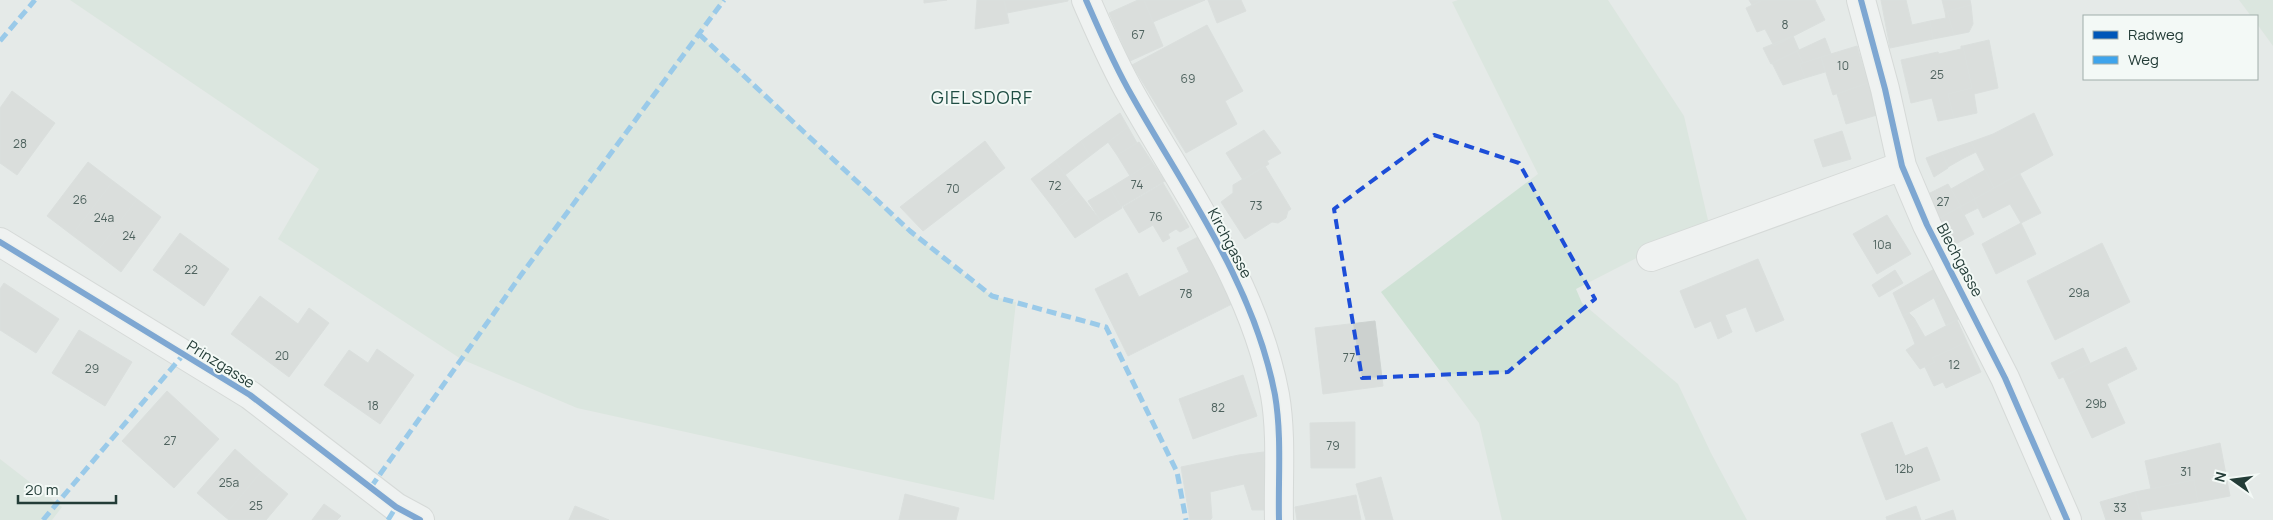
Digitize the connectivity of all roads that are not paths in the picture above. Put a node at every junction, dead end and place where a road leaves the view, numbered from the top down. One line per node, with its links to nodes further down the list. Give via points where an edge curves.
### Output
1 (1086, 0): 7 (street, Kirchgasse, via 1131,94 1213,234 1251,314 1275,397)
2 (1861, 0): 3 (street, Blechgasse)
3 (1902, 166): 5 (street); 8 (street, Blechgasse, via 1927,225 2005,378)
4 (0, 242): 6 (street, Prinzgasse, via 250,395 396,507)
5 (1651, 257)
6 (420, 520)
7 (1279, 520)
8 (2067, 520)

